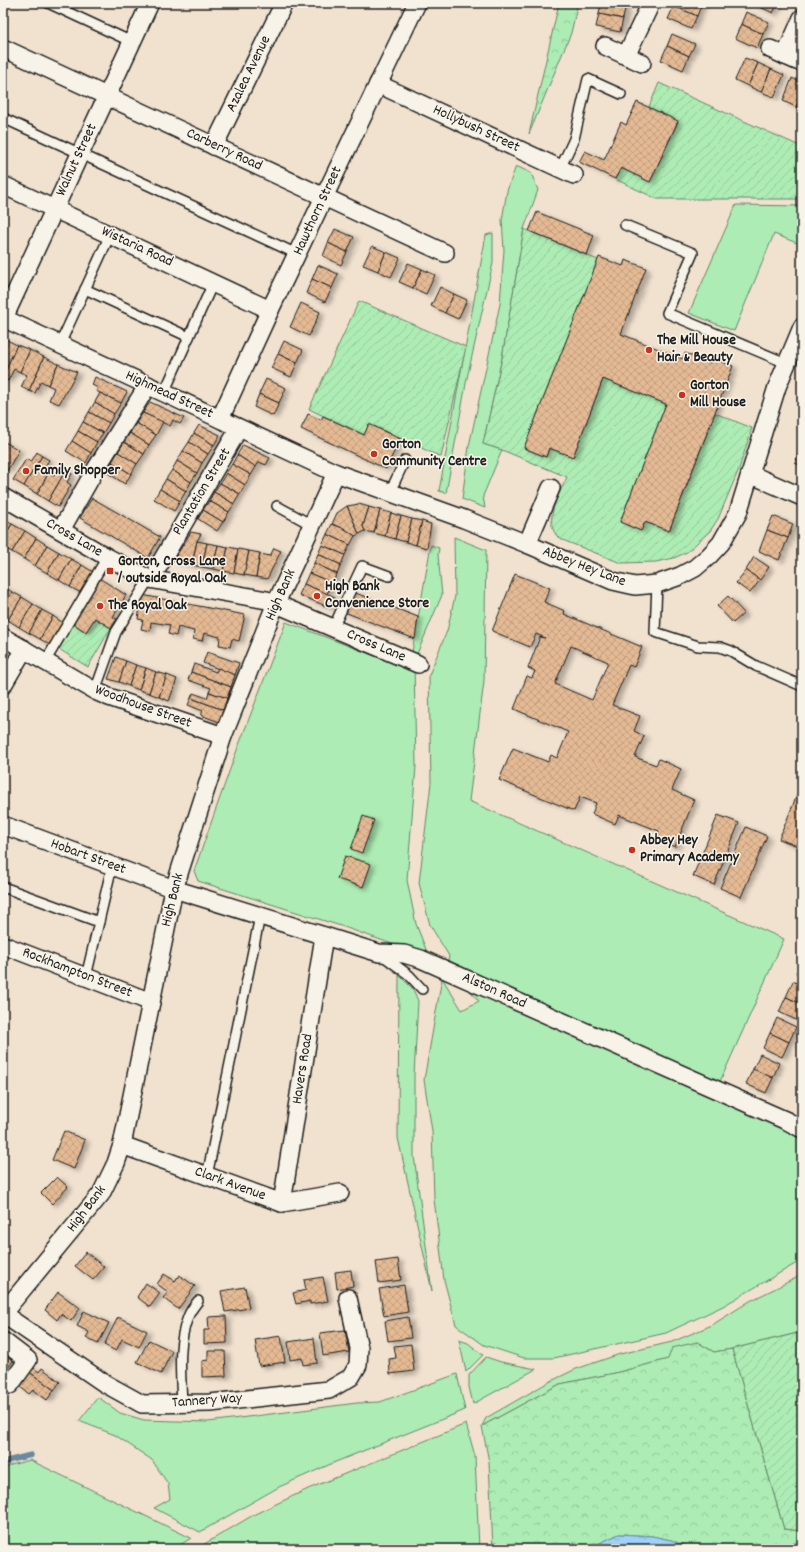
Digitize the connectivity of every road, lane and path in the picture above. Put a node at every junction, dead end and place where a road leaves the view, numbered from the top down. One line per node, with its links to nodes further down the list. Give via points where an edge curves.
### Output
1 (48, 3): 7 (lane)
2 (150, 3): 7 (street, Walnut Street)
3 (284, 3): 17 (street, Azalea Avenue)
4 (417, 3): 13 (street, Hawthorn Street)
5 (651, 3): 11 (street)
6 (802, 18): 10 (street)
7 (132, 42): 15 (street, Walnut Street)
8 (604, 46): 11 (street)
9 (3, 48): 15 (street, Carberry Road)
10 (784, 55)
11 (626, 56): 12 (street)
12 (642, 63)
13 (378, 84): 19 (street, Hollybush Street); 21 (street, Hawthorn Street)
14 (621, 94): 19 (lane, via 588,79)
15 (107, 96): 17 (street, Carberry Road); 18 (street, Walnut Street)
16 (3, 118): 18 (lane)
17 (214, 146): 21 (street, Carberry Road)
18 (80, 154): 22 (street, Walnut Street); 26 (lane)
19 (567, 172)
20 (3, 185): 22 (street, Wistaria Road)
21 (324, 197): 25 (street, Carberry Road); 26 (street, Hawthorn Street)
22 (54, 209): 24 (street, Wistaria Road); 30 (street, Walnut Street)
23 (625, 224): 34 (lane, via 693,253 667,313)
24 (110, 235): 27 (street, Wistaria Road); 28 (lane)
25 (445, 253)
26 (297, 254): 29 (street, Hawthorn Street)
27 (213, 283): 29 (street, Wistaria Road); 32 (lane)
28 (85, 289): 32 (lane); 33 (lane)
29 (270, 310): 37 (street, Hawthorn Street)
30 (3, 318): 33 (street, Highmead Street)
31 (802, 327): 34 (street, Abbey Hey Lane)
32 (189, 338): 36 (lane)
33 (60, 344): 35 (street, Highmead Street)
34 (786, 363): 41 (street, Abbey Hey Lane)
35 (148, 385): 36 (street, Highmead Street); 48 (street)
36 (164, 393): 37 (street, Highmead Street)
37 (220, 419): 40 (street, Highmead Street)
38 (234, 438): 51 (street, Plantation Street)
39 (405, 460): 43 (lane)
40 (336, 473): 43 (street, Abbey Hey Lane); 47 (street, High Bank)
41 (750, 474): 45 (street); 53 (street, Abbey Hey Lane, via 738,512 710,556 680,576)
42 (551, 488): 49 (street)
43 (390, 492): 49 (street, Abbey Hey Lane)
44 (3, 497): 48 (street, Cross Lane)
45 (802, 497)
46 (277, 506): 47 (lane)
47 (312, 525): 54 (street, High Bank)
48 (61, 530): 50 (street, Cross Lane)
49 (527, 544): 53 (street, Abbey Hey Lane, via 613,581 635,586)
50 (107, 557): 51 (street, Cross Lane); 58 (lane)
51 (153, 573): 54 (street, Cross Lane); 62 (lane, via 116,632)
52 (389, 576): 55 (lane, via 362,566)
53 (657, 584): 61 (lane, via 655,632 698,646 720,647 731,651 756,666)
54 (276, 603): 55 (street, Cross Lane); 63 (street, High Bank)
55 (333, 628): 59 (street, Cross Lane)
56 (3, 637): 57 (street, Woodhouse Street)
57 (24, 649): 58 (street, Woodhouse Street); 60 (street)
58 (45, 662): 62 (street, Woodhouse Street)
59 (418, 664)
60 (3, 686)
61 (802, 686)
62 (95, 691): 63 (street, Woodhouse Street)
63 (223, 736): 67 (street, High Bank)
64 (3, 825): 65 (street, Hobart Street)
65 (112, 866): 67 (street, Hobart Street); 69 (lane)
66 (3, 887): 69 (lane)
67 (174, 888): 68 (street, Alston Road); 75 (street, High Bank)
68 (260, 916): 70 (street, Alston Road); 78 (lane)
69 (98, 922): 73 (lane)
70 (324, 936): 72 (street, Alston Road); 80 (street, Havers Road)
71 (3, 944): 73 (street, Rockhampton Street)
72 (380, 953): 74 (lane, via 409,974); 76 (street, Alston Road, via 404,954 421,959)
73 (86, 977): 75 (street, Rockhampton Street)
74 (422, 989)
75 (151, 1002): 77 (street, High Bank)
76 (802, 1129)
77 (122, 1145): 78 (street, Clark Avenue); 83 (street, High Bank, via 101,1194)
78 (208, 1176): 80 (street, Clark Avenue)
79 (340, 1193): 80 (street, Clark Avenue)
80 (282, 1203)
81 (348, 1298): 86 (street, Tannery Way, via 359,1348 358,1365 351,1377 329,1390)
82 (198, 1301): 86 (lane, via 188,1317 183,1337 180,1362)
83 (3, 1314): 86 (street, Tannery Way, via 104,1383 142,1404)
84 (3, 1341): 85 (street, via 28,1360)
85 (10, 1385)
86 (182, 1404)

